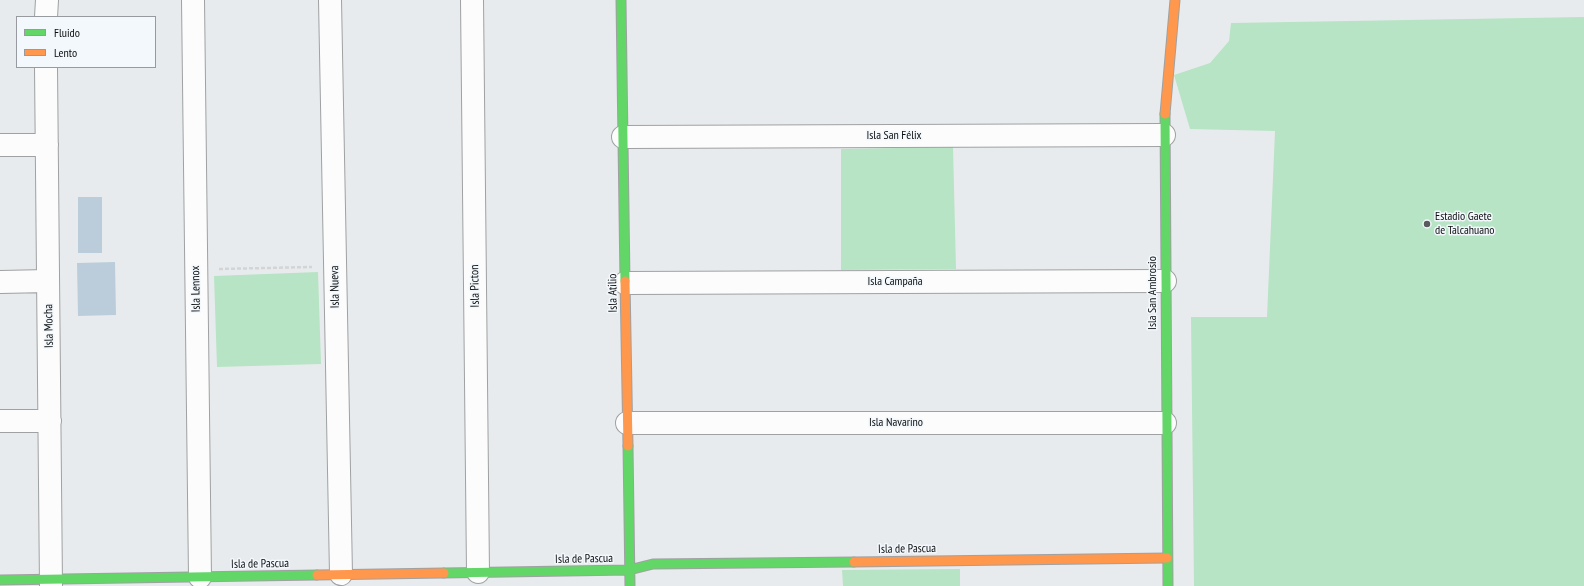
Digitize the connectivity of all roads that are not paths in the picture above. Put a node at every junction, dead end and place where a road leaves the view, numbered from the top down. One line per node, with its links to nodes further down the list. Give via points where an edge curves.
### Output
1 (47, 0): 7 (street)
2 (192, 0): 25 (street, Isla Lennox)
3 (330, 0): 24 (street, Isla Nueva)
4 (472, 0): 23 (street, Isla Picton)
5 (621, 0): 10 (street, Isla Atilio)
6 (1175, 0): 9 (street, Isla San Ambrosio)
7 (46, 16)
8 (46, 68): 12 (street, Isla Mocha)
9 (1164, 134): 10 (street, Isla San Félix); 14 (street, Isla San Ambrosio)
10 (623, 136): 16 (street, Isla Atilio)
11 (0, 145): 12 (street)
12 (47, 145): 13 (street, Isla Mocha)
13 (48, 281): 15 (street); 18 (street, Isla Mocha)
14 (1165, 281): 16 (street, Isla Campaña); 20 (street, Isla San Ambrosio)
15 (0, 282)
16 (625, 283): 19 (street, Isla Atilio)
17 (0, 421): 18 (street)
18 (50, 421): 27 (street, Isla Mocha)
19 (627, 423): 20 (street, Isla Navarino); 22 (street, Isla Atilio)
20 (1165, 423): 21 (street, Isla San Ambrosio)
21 (1167, 558): 22 (street, Isla de Pascua, via 654,564); 29 (street, Isla San Ambrosio)
22 (629, 570): 23 (street, Isla de Pascua); 28 (street, Isla Atilio)
23 (478, 572): 24 (street, Isla de Pascua)
24 (341, 574): 25 (street, Isla de Pascua)
25 (200, 577): 27 (street, Isla de Pascua)
26 (0, 580): 27 (street, Isla de Pascua)
27 (51, 583)
28 (630, 586)
29 (1168, 586)

